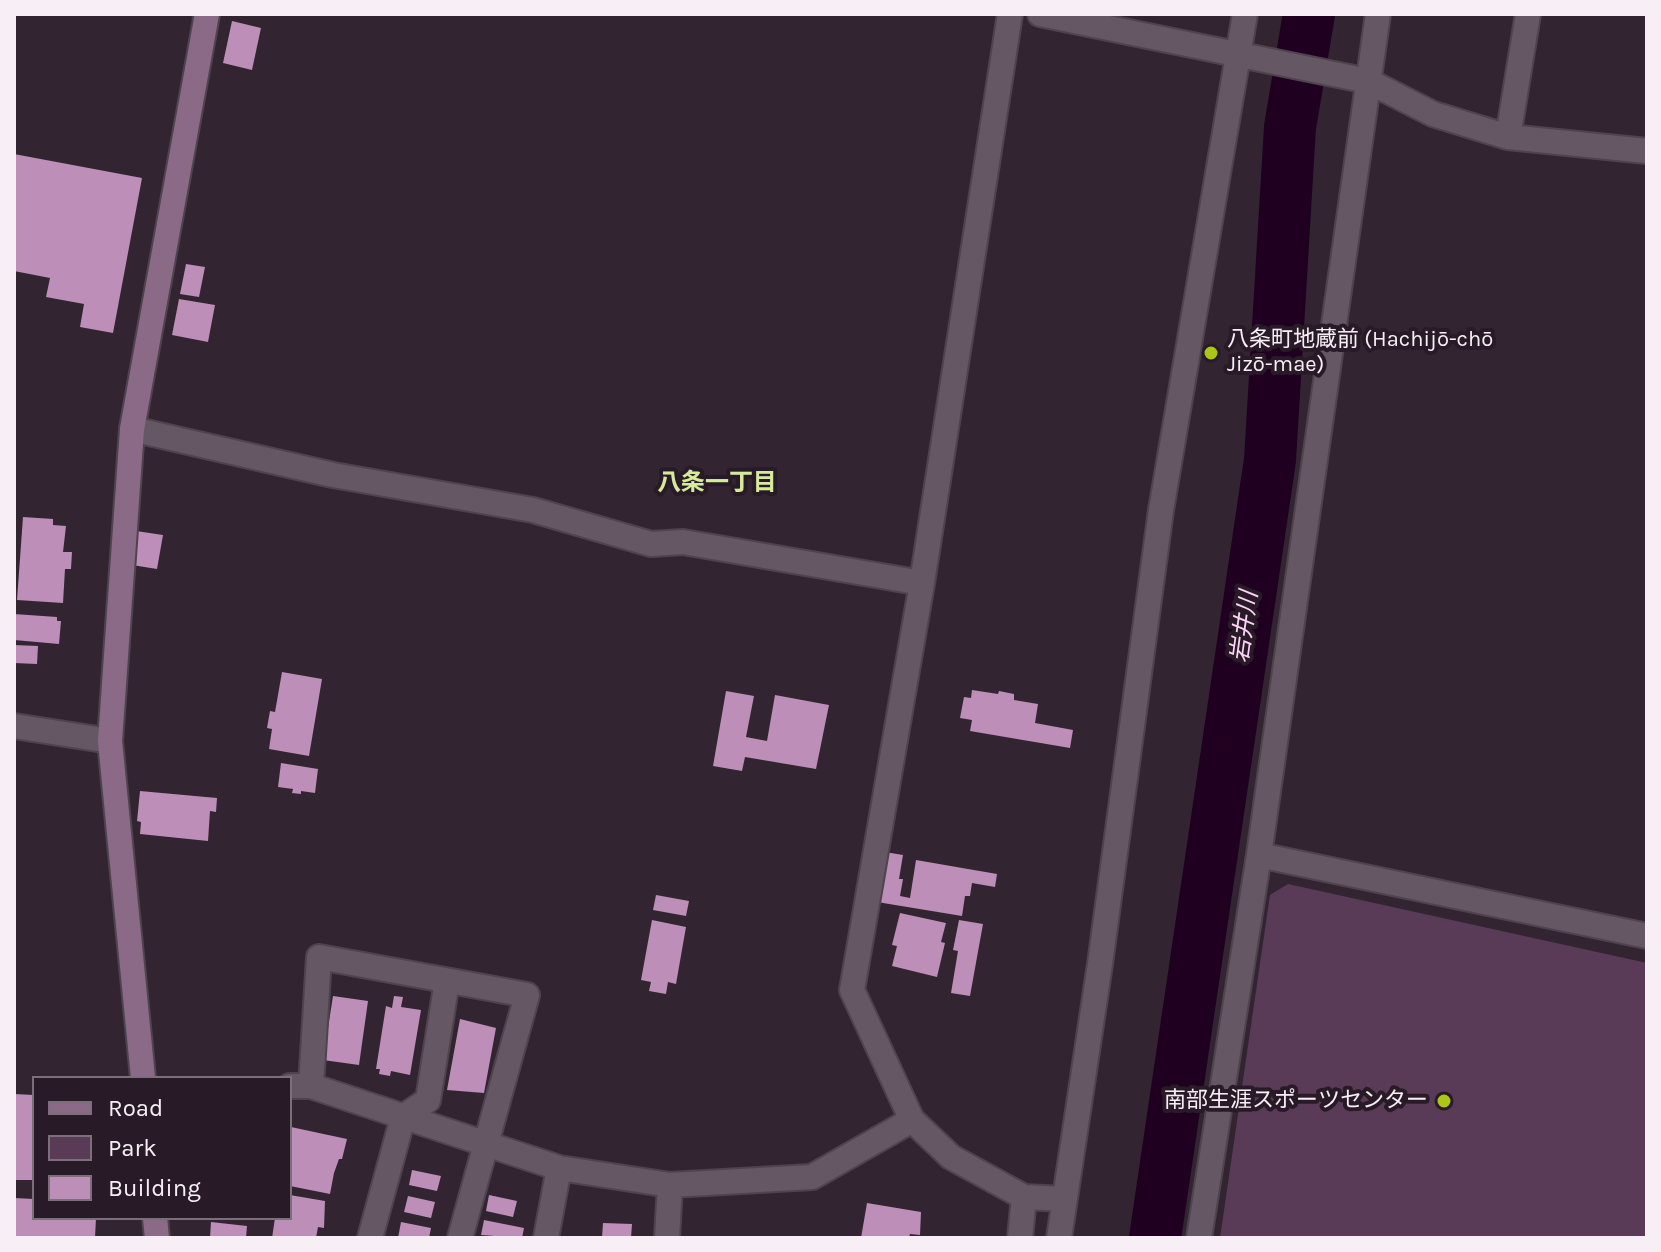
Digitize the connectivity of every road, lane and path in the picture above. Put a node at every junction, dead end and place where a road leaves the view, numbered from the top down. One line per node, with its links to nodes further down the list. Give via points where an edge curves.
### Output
1 (207, 14): 11 (street)
2 (1010, 14): 12 (street)
3 (1040, 14): 7 (street)
4 (1245, 14): 7 (street)
5 (1378, 14): 8 (street)
6 (1528, 14): 9 (street)
7 (1248, 57): 8 (street); 26 (street, via 1161,510)
8 (1361, 80): 9 (street, via 1433,114); 15 (street)
9 (1508, 137): 10 (street)
10 (1647, 151)
11 (132, 429): 12 (street, via 333,475 533,510 651,544 683,542); 14 (street)
12 (922, 583): 21 (street, via 852,990)
13 (14, 726): 14 (street)
14 (110, 741): 18 (street)
15 (1259, 855): 16 (street); 33 (street)
16 (1647, 936)
17 (447, 981): 19 (street, via 319,957); 20 (street, via 428,1100); 22 (street, via 527,995)
18 (143, 1076)
19 (300, 1086): 20 (street)
20 (403, 1117): 22 (street); 27 (street)
21 (912, 1120): 24 (street, via 812,1177); 25 (street, via 951,1157)
22 (487, 1144): 23 (street); 28 (street)
23 (559, 1168): 24 (street); 29 (street)
24 (670, 1185): 30 (street)
25 (1024, 1197): 26 (street); 31 (street)
26 (1064, 1199): 32 (street)
27 (370, 1238)
28 (460, 1238)
29 (546, 1238)
30 (667, 1238)
31 (1020, 1238)
32 (1059, 1238)
33 (1199, 1238)

